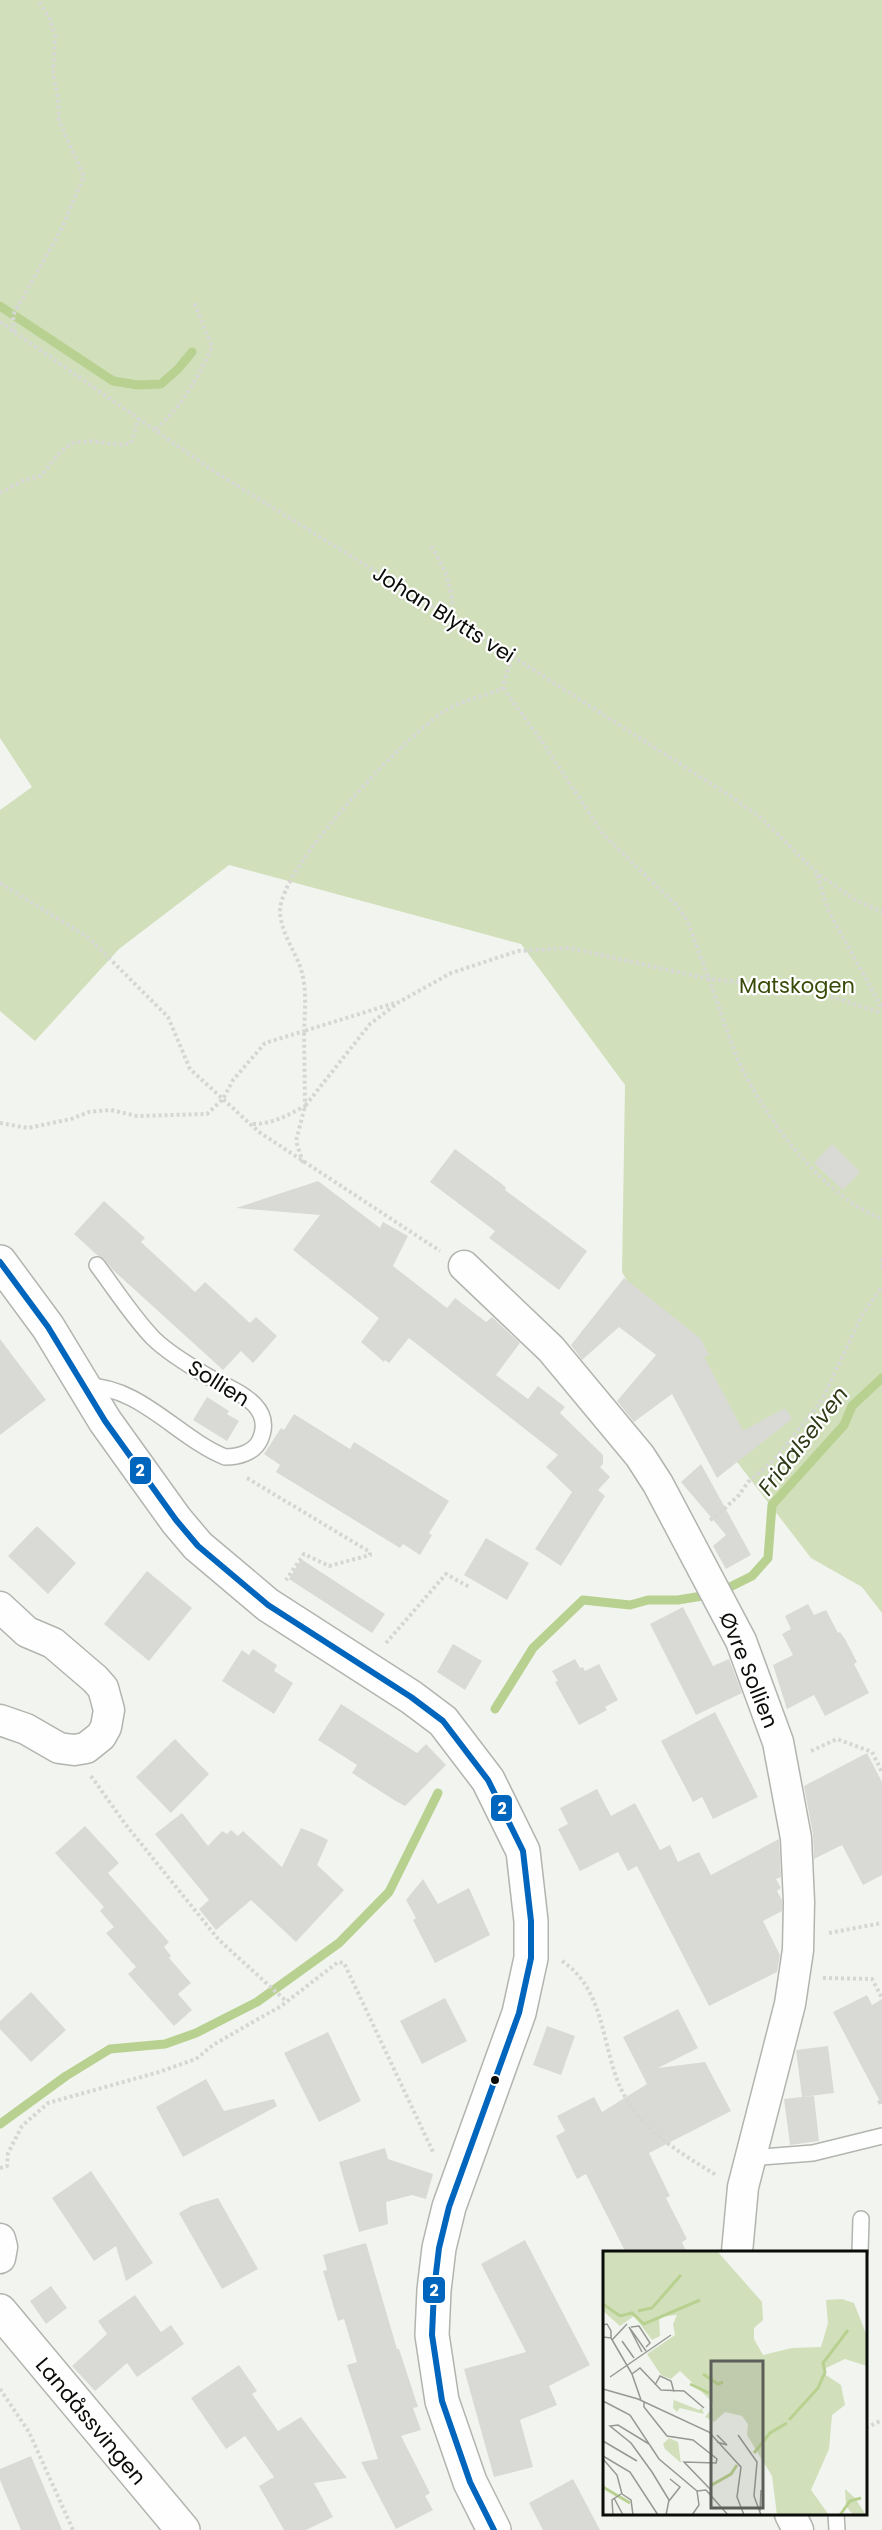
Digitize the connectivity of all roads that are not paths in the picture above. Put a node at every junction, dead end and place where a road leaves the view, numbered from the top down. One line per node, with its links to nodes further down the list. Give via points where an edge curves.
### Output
1 (0, 1262): 4 (street)
2 (97, 1265): 4 (lane, Sollien, via 153,1338 207,1376 242,1394 259,1412 262,1435 256,1447 236,1458 225,1458 129,1398 101,1387)
3 (464, 1266): 8 (street, Øvre Sollien, via 551,1349 639,1456 687,1536 741,1641 778,1742 796,1838 799,1902 795,1977)
4 (86, 1386): 18 (street, via 105,1421 176,1520 216,1564 268,1605 443,1722 488,1780 523,1851 531,1958 519,2013 449,2207 439,2248 432,2335 442,2401 452,2433)
5 (0, 1607): 6 (street, via 27,1632 53,1643 103,1688 109,1710 106,1726 94,1743 74,1750 60,1748)
6 (0, 1720)
7 (882, 2136): 8 (lane, via 813,2152)
8 (750, 2158): 11 (street, Øvre Sollien)
9 (861, 2218): 12 (lane)
10 (0, 2239): 13 (street)
11 (737, 2251)
12 (861, 2251)
13 (0, 2258)
14 (0, 2311): 17 (street, Landåssvingen)
15 (790, 2515): 19 (street)
16 (836, 2515): 20 (lane)
17 (183, 2530)
18 (494, 2530)
19 (798, 2530)
20 (837, 2530)

